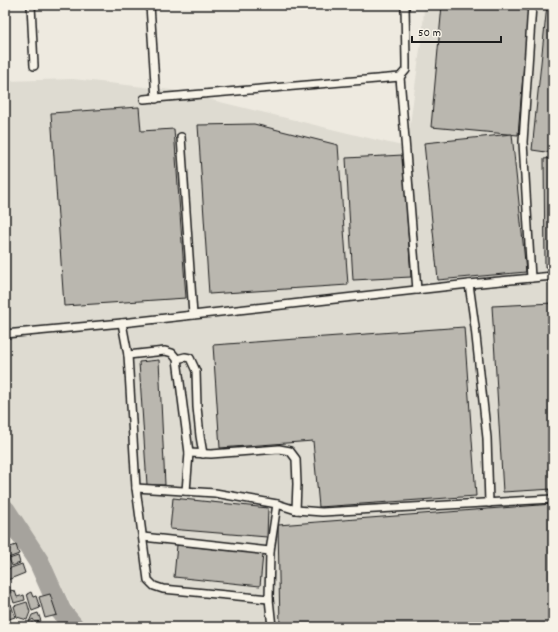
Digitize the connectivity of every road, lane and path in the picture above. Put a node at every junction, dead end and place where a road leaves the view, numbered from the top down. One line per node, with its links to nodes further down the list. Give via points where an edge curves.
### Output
1 (31, 5): 5 (lane)
2 (150, 5): 8 (lane)
3 (405, 5): 6 (lane, via 406,70)
4 (532, 5): 11 (lane, via 523,142)
5 (34, 66)
6 (400, 77): 8 (lane); 13 (lane)
7 (144, 99): 8 (lane)
8 (156, 99)
9 (181, 138): 14 (lane)
10 (553, 276): 11 (lane)
11 (531, 278): 12 (lane)
12 (469, 284): 13 (lane); 24 (lane, via 487,438)
13 (417, 290): 14 (lane)
14 (193, 315): 15 (lane)
15 (122, 323): 16 (lane); 17 (lane)
16 (5, 334)
17 (128, 355): 18 (lane, via 165,351 172,353); 21 (lane)
18 (177, 359): 19 (lane); 20 (lane, via 190,358 196,372)
19 (189, 453): 20 (lane); 22 (lane)
20 (203, 454): 26 (lane, via 279,449 290,451 296,460)
21 (136, 488): 22 (lane); 27 (lane)
22 (186, 491): 25 (lane, via 215,493)
23 (553, 498): 24 (lane)
24 (489, 503): 26 (lane, via 322,512)
25 (276, 504): 26 (lane); 28 (lane)
26 (296, 510)
27 (143, 537): 28 (lane); 29 (lane, via 148,580 154,586)
28 (270, 551): 29 (lane)
29 (268, 599): 30 (lane)
30 (272, 627)

